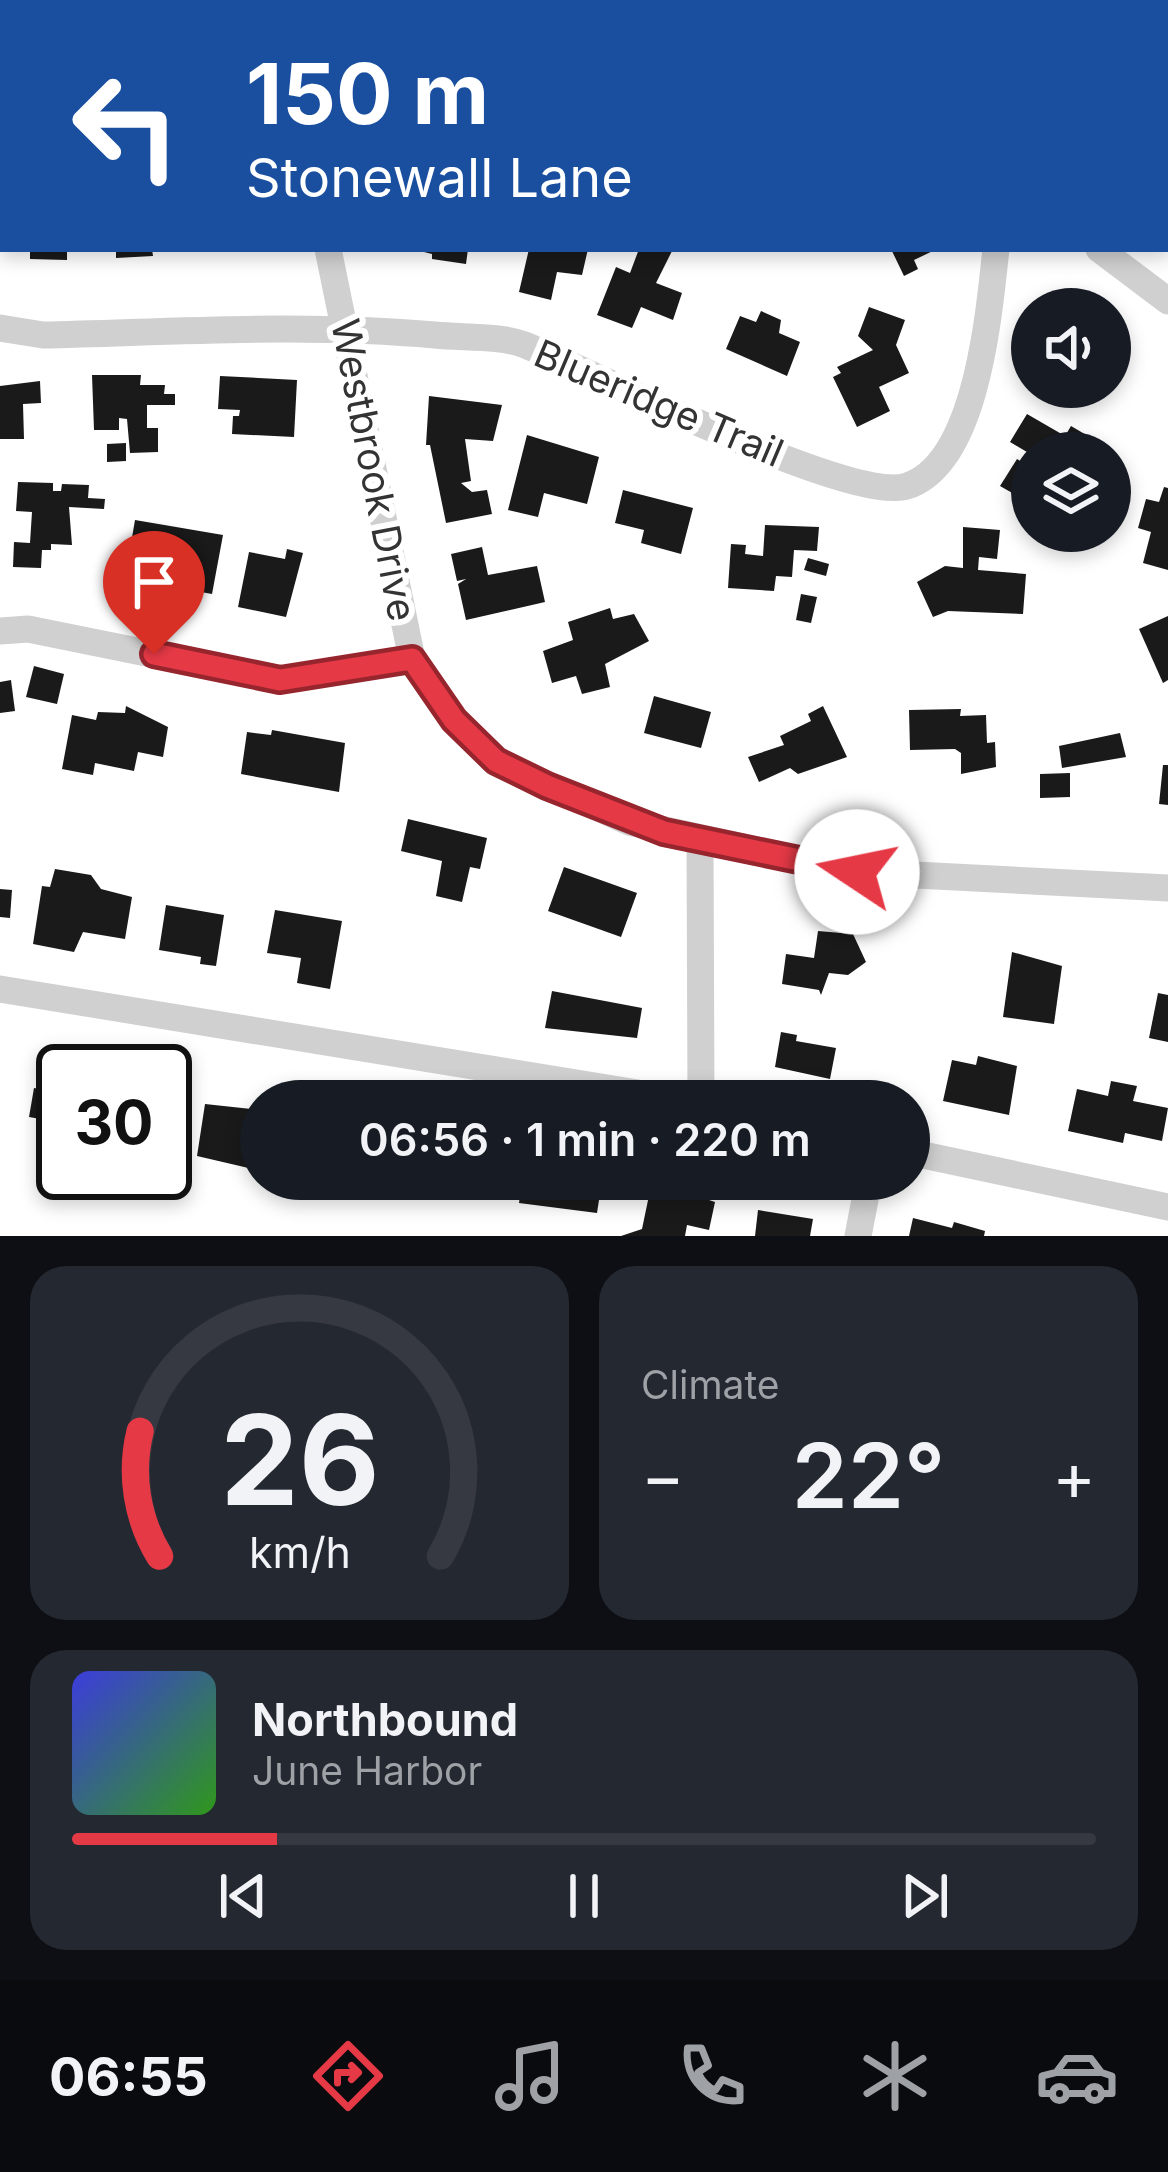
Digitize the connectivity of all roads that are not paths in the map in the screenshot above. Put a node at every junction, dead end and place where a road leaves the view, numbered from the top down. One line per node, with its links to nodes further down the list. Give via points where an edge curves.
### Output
1 (329, 252): 5 (street, Westbrook Drive)
2 (996, 252): 5 (street, Blueridge Trail, via 981,372 959,426 934,467 910,486 887,490 789,458 518,343)
3 (1103, 252): 4 (street)
4 (1168, 301)
5 (345, 327): 6 (street, Blueridge Trail, via 43,335); 8 (street, Westbrook Drive)
6 (0, 328)
7 (0, 631): 8 (street, via 28,629 280,680)
8 (412, 659): 9 (street, Westbrook Drive, via 454,720 496,761 629,822)
9 (700, 842): 10 (street, Westbrook Drive, via 857,872); 13 (street)
10 (1168, 888)
11 (0, 988): 12 (street)
12 (559, 1080)
13 (701, 1080)
14 (930, 1156): 16 (street)
15 (865, 1200): 17 (street)
16 (1168, 1207)
17 (858, 1236)

